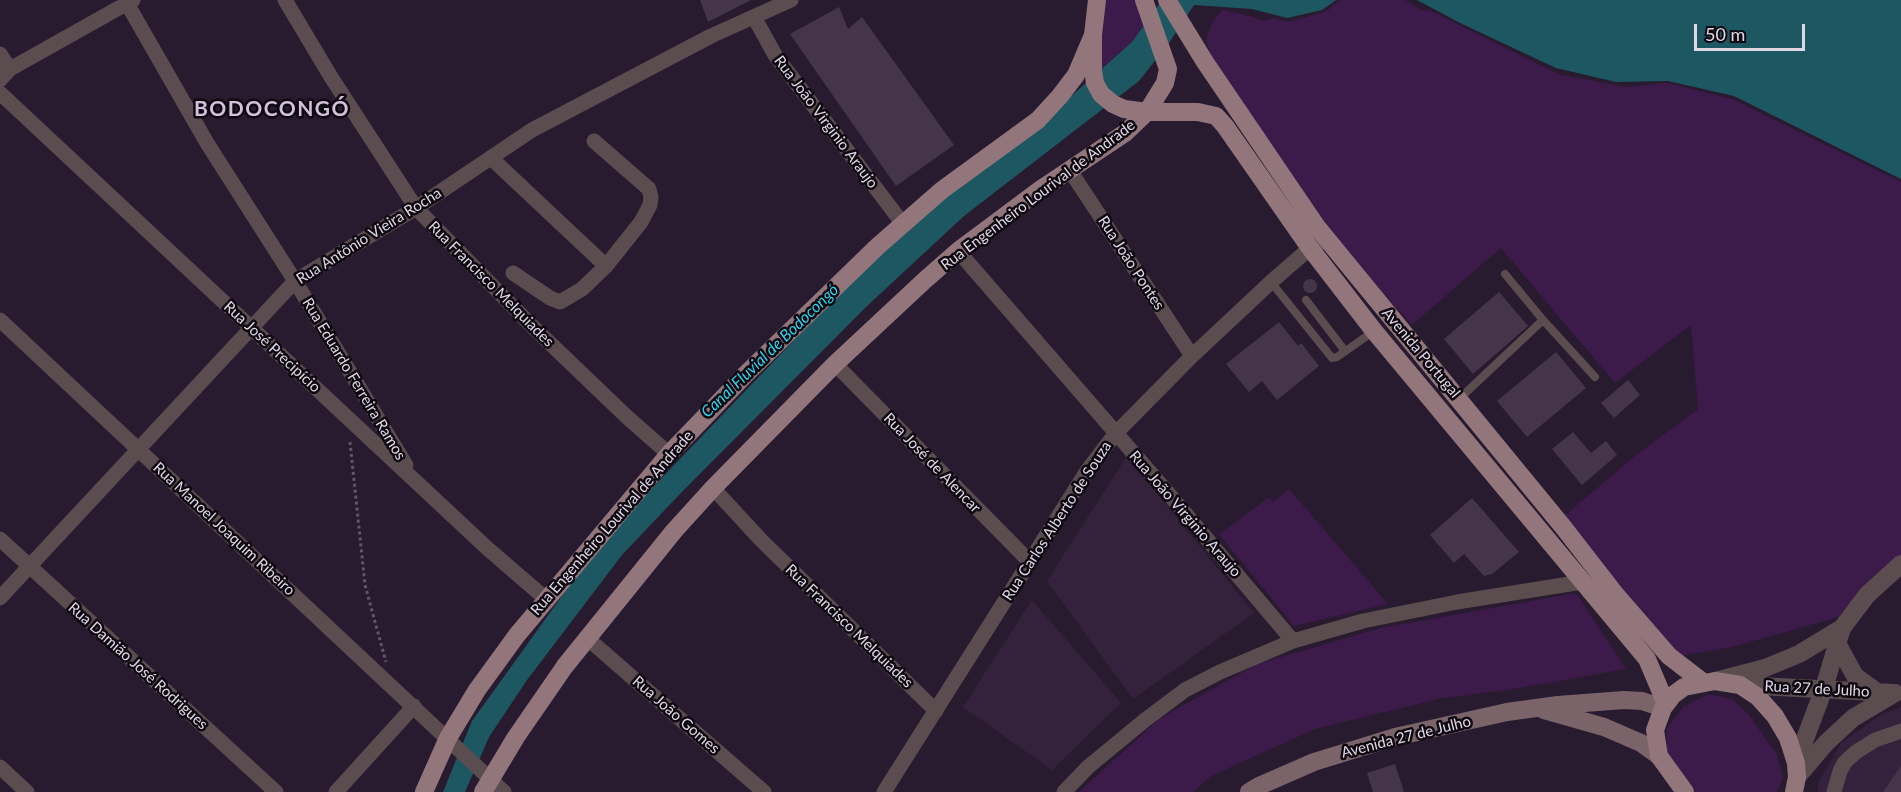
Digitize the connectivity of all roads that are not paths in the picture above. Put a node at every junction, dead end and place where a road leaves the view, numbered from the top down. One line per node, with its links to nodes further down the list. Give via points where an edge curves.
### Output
1 (285, 0): 16 (street, Rua Francisco Melquiades)
2 (791, 0): 7 (street, Rua Antônio Vieira Rocha)
3 (1097, 0): 8 (main road, Avenida Portugal)
4 (1167, 0): 18 (main road, Avenida Portugal, via 1205,63)
5 (128, 1): 10 (street); 24 (street, Rua Eduardo Ferreira Ramos, via 207,143)
6 (1145, 3): 12 (main road, via 1168,69 1165,83)
7 (754, 17): 14 (street, Rua Antônio Vieira Rocha, via 576,105); 17 (street, Rua João Virginio Araujo, via 775,55)
8 (1093, 35): 12 (main road, Avenida Portugal, via 1093,70 1101,94 1124,109); 17 (main road, Rua Engenheiro Lourival de Andrade, via 1076,75 1038,120 942,190)
9 (0, 54): 10 (street)
10 (5, 75)
11 (0, 93): 29 (street, Rua José Precipício)
12 (1147, 112): 15 (main road, Rua Engenheiro Lourival de Andrade, via 1125,133); 19 (main road, Avenida Portugal, via 1216,116)
13 (594, 141): 21 (street, via 642,182 651,197 641,222)
14 (491, 158): 16 (street, Rua Antônio Vieira Rocha); 21 (street)
15 (1069, 169): 20 (main road, Rua Engenheiro Lourival de Andrade); 32 (street, Rua João Pontes)
16 (416, 208): 24 (street, Rua Antônio Vieira Rocha); 38 (street, Rua Francisco Melquiades, via 576,370)
17 (903, 224): 38 (main road, Rua Engenheiro Lourival de Andrade, via 746,374)
18 (1327, 238): 19 (street, Rua Carlos Alberto de Souza); 35 (main road, Avenida Portugal)
19 (1310, 248): 25 (street, Rua Carlos Alberto de Souza); 30 (main road, Avenida Portugal)
20 (958, 251): 33 (main road, Rua Engenheiro Lourival de Andrade); 36 (street, Rua João Virginio Araujo)
21 (606, 266): 22 (street, via 582,289 560,302)
22 (513, 273)
23 (1505, 274): 28 (lane)
24 (296, 281): 29 (street, Rua Antônio Vieira Rocha); 39 (street, Rua Eduardo Ferreira Ramos)
25 (1272, 282): 31 (lane, via 1328,355 1337,357); 32 (street, Rua Carlos Alberto de Souza)
26 (1306, 300): 31 (lane)
27 (0, 320): 37 (street, Rua Manoel Joaquim Ribeiro)
28 (1543, 320): 34 (lane); 35 (lane)
29 (251, 327): 37 (street, Rua Antônio Vieira Rocha); 39 (street, Rua José Precipício)
30 (1374, 331): 31 (lane); 45 (main road, Avenida Portugal)
31 (1345, 351)
32 (1192, 356): 36 (street, Rua Carlos Alberto de Souza)
33 (835, 364): 40 (main road, Rua Engenheiro Lourival de Andrade); 42 (street, Rua José de Alencar)
34 (1596, 377)
35 (1459, 399): 51 (main road, Avenida Portugal, via 1660,646)
36 (1115, 434): 42 (street, Rua Carlos Alberto de Souza); 50 (street, Rua João Virginio Araujo)
37 (139, 450): 44 (street, Rua Antônio Vieira Rocha); 55 (street, Rua Manoel Joaquim Ribeiro)
38 (669, 454): 47 (main road, Rua Engenheiro Lourival de Andrade)
39 (415, 481): 47 (street, Rua José Precipício)
40 (713, 488): 49 (main road, Rua Engenheiro Lourival de Andrade); 58 (street, Rua Francisco Melquiades)
41 (0, 539): 44 (street, Rua Damião José Rodrigues)
42 (1030, 562): 58 (street, Rua Carlos Alberto de Souza)
43 (1901, 564): 48 (street, via 1867,595)
44 (28, 566): 46 (street, Rua Antônio Vieira Rocha); 67 (street, Rua Damião José Rodrigues)
45 (1582, 582): 50 (street, via 1374,618); 56 (main road, Avenida Portugal, via 1642,653 1653,671)
46 (0, 598)
47 (546, 599): 60 (main road, Rua Engenheiro Lourival de Andrade, via 477,690)
48 (1839, 636): 51 (street, via 1765,668); 53 (street); 54 (street, via 1855,676)
49 (587, 638): 63 (main road, Rua Engenheiro Lourival de Andrade); 71 (street, Rua João Gomes)
50 (1293, 641): 72 (street, via 1185,690 1096,760)
51 (1709, 682): 52 (main road); 56 (main road, via 1684,687)
52 (1740, 685): 53 (street, Rua 27 de Julho); 64 (main road, via 1758,697 1788,738)
53 (1823, 691): 54 (street, Rua 27 de Julho); 64 (street)
54 (1891, 692): 64 (street, Rua 27 de Julho, via 1853,718 1826,743)
55 (414, 706): 60 (street, Rua Manoel Joaquim Ribeiro); 68 (street)
56 (1664, 706): 57 (main road, Avenida 27 de Julho, via 1624,700); 61 (main road, via 1655,730)
57 (1534, 707): 61 (main road, Avenida 27 de Julho, via 1604,727 1641,743); 73 (main road, Avenida 27 de Julho, via 1395,737 1314,762)
58 (936, 711): 65 (street, Rua Carlos Alberto de Souza)
59 (1901, 731): 75 (street, via 1875,740 1845,762)
60 (451, 741): 63 (street, Rua Manoel Joaquim Ribeiro); 69 (main road, Rua Engenheiro Lourival de Andrade)
61 (1659, 756): 74 (main road)
62 (0, 767): 66 (street)
63 (485, 781): 70 (street)
64 (1795, 783)
65 (889, 790)
66 (27, 792)
67 (276, 792)
68 (336, 792)
69 (424, 792)
70 (504, 792)
71 (764, 792)
72 (1064, 792)
73 (1249, 792)
74 (1685, 792)
75 (1834, 792)

